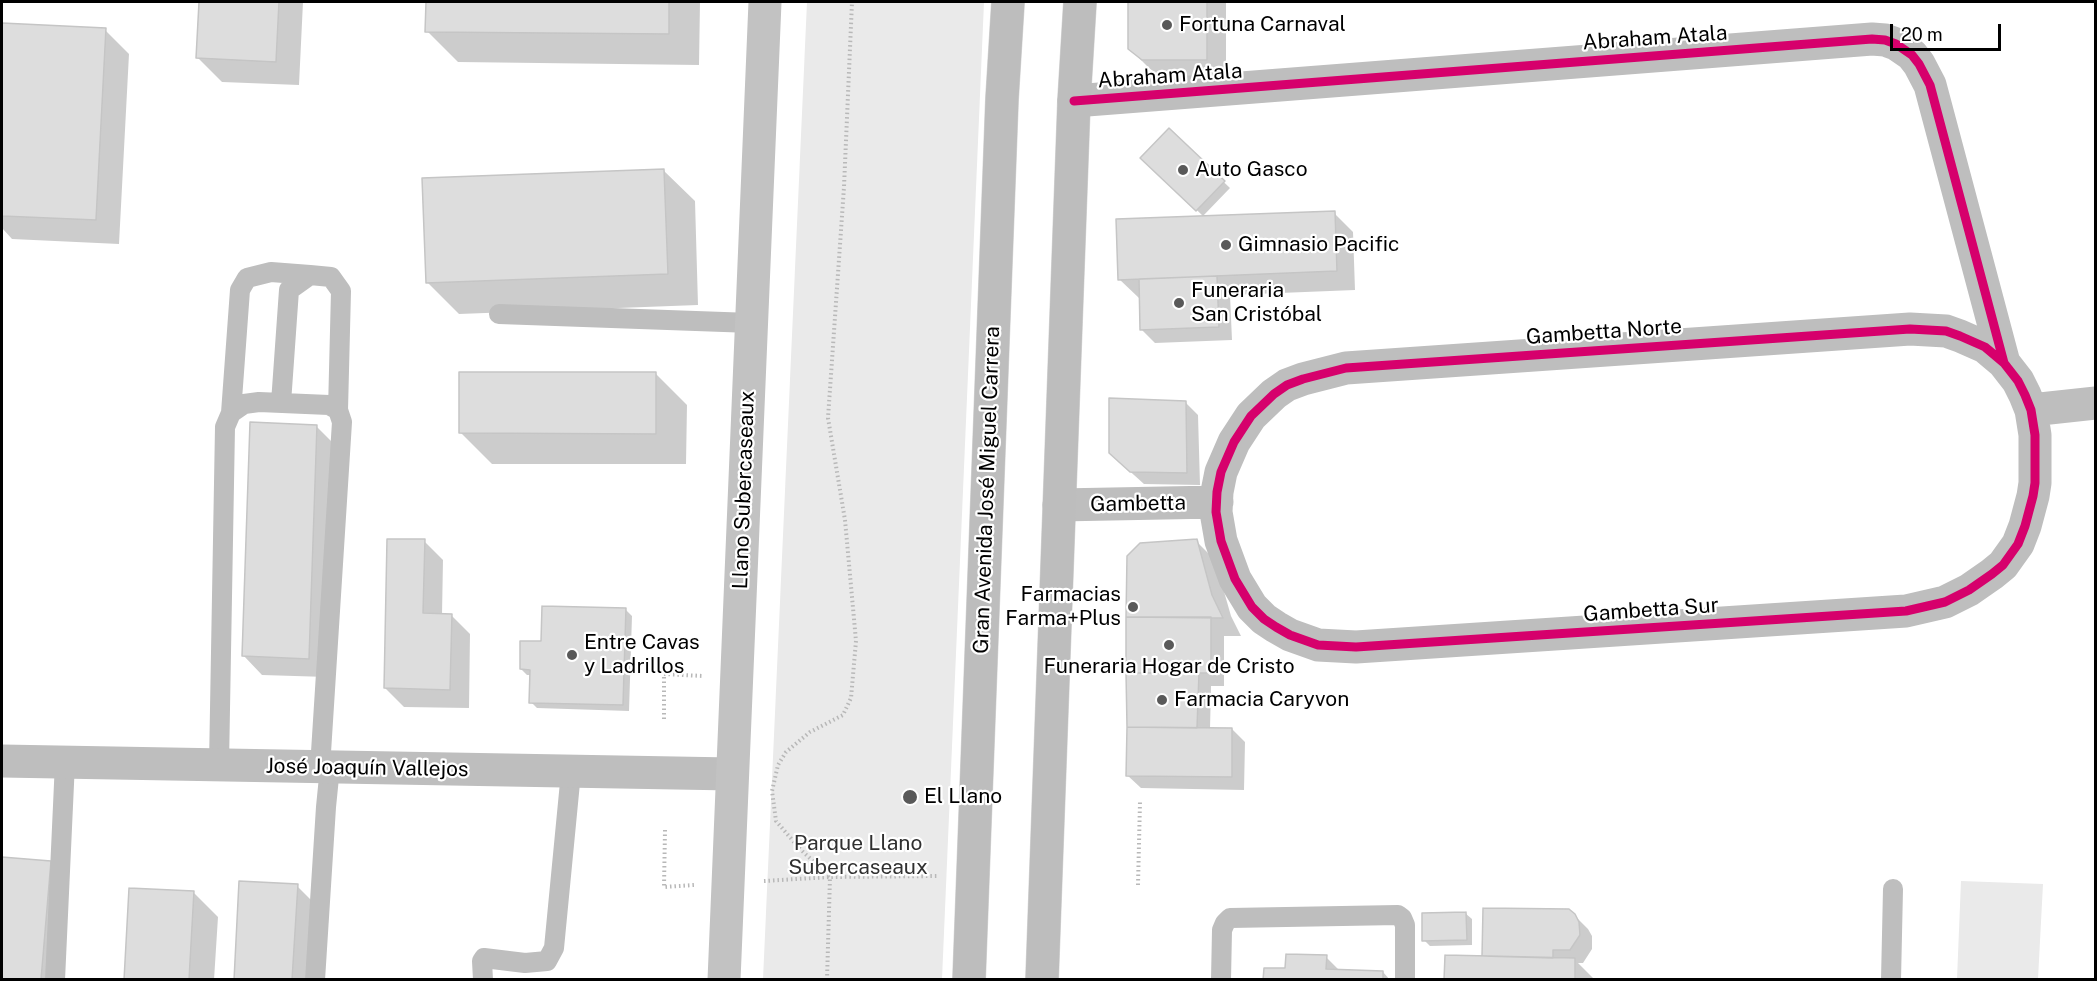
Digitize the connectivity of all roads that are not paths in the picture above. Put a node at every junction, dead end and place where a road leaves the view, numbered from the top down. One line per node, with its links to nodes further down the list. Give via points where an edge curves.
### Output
1 (765, 2): 7 (street, Llano Subercaseaux)
2 (1008, 2): 27 (main road, Gran Avenida José Miguel Carrera)
3 (1080, 2): 4 (main road)
4 (1074, 101): 8 (street, Abraham Atala, via 1885,40 1912,55 1930,86); 15 (main road)
5 (310, 275): 9 (lane, via 289,290); 12 (lane, via 331,277 341,291); 13 (lane, via 271,272 247,278 240,290)
6 (499, 314): 7 (lane)
7 (752, 323): 21 (street, Llano Subercaseaux)
8 (2004, 363): 11 (street, Gambetta Norte, via 2018,381); 14 (street, Gambetta Norte, via 1985,347 1960,336 1946,331 1910,329 1346,368 1287,385 1251,416 1226,458)
9 (281, 403): 12 (lane, via 329,405); 13 (lane, via 244,404)
10 (2096, 403): 11 (street)
11 (2031, 410): 14 (street, Gambetta Sur, via 2035,483 2018,544 2002,565 1969,590 1945,602 1906,611 1356,647 1318,645 1276,627 1252,607 1235,579 1221,541)
12 (338, 411): 19 (lane, via 342,422)
13 (231, 413): 18 (lane, via 225,428)
14 (1217, 501): 15 (street, Gambetta)
15 (1059, 505): 28 (main road)
16 (2, 761): 17 (street, José Joaquín Vallejos)
17 (65, 762): 18 (street, José Joaquín Vallejos); 23 (lane)
18 (219, 765): 19 (street, José Joaquín Vallejos)
19 (325, 768): 20 (street, José Joaquín Vallejos); 24 (lane)
20 (571, 772): 21 (street, José Joaquín Vallejos); 25 (lane, via 554,948 547,961 525,963 484,958)
21 (732, 774): 26 (street, Llano Subercaseaux)
22 (1893, 889): 31 (lane)
23 (55, 980)
24 (315, 980)
25 (483, 980)
26 (724, 980)
27 (969, 980)
28 (1042, 980)
29 (1221, 980): 30 (lane, via 1222,930 1230,918 1398,915 1405,925)
30 (1405, 980)
31 (1891, 980)

